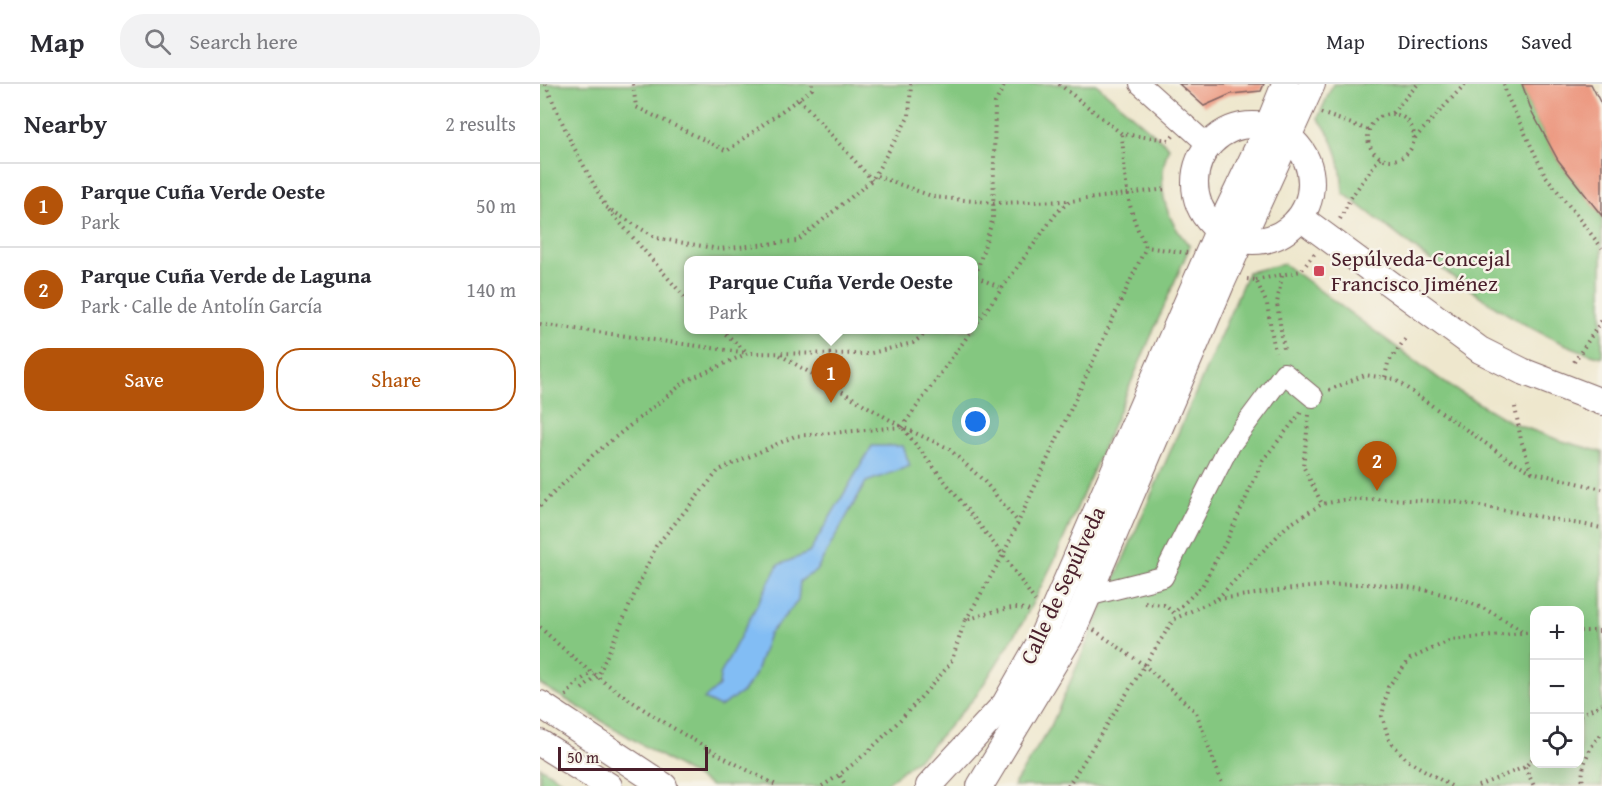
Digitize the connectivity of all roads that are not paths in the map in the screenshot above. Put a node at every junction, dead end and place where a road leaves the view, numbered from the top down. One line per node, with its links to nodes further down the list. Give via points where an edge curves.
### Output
1 (1140, 84): 5 (street)
2 (1286, 84): 4 (street, Calle de Sepúlveda)
3 (1312, 84): 4 (street, Calle de Sepúlveda)
4 (1278, 131): 5 (street, via 1246,124 1225,131); 6 (street, via 1304,153 1311,174 1310,195); 7 (street, Calle de Sepúlveda)
5 (1208, 145): 7 (street, via 1197,162 1197,203 1210,223)
6 (1300, 218): 7 (street, via 1285,232 1266,240); 9 (street, via 1480,350)
7 (1229, 235): 10 (street, Calle de Sepúlveda); 15 (street, Calle de Sepúlveda, via 1049,622 1005,704)
8 (1313, 397): 10 (street, via 1284,373 1228,448 1163,577)
9 (1602, 402)
10 (1087, 596): 16 (street, Calle de Sepúlveda, via 1071,635)
11 (540, 704): 14 (street)
12 (540, 743): 13 (street)
13 (609, 786)
14 (664, 786)
15 (929, 786)
16 (980, 786)

